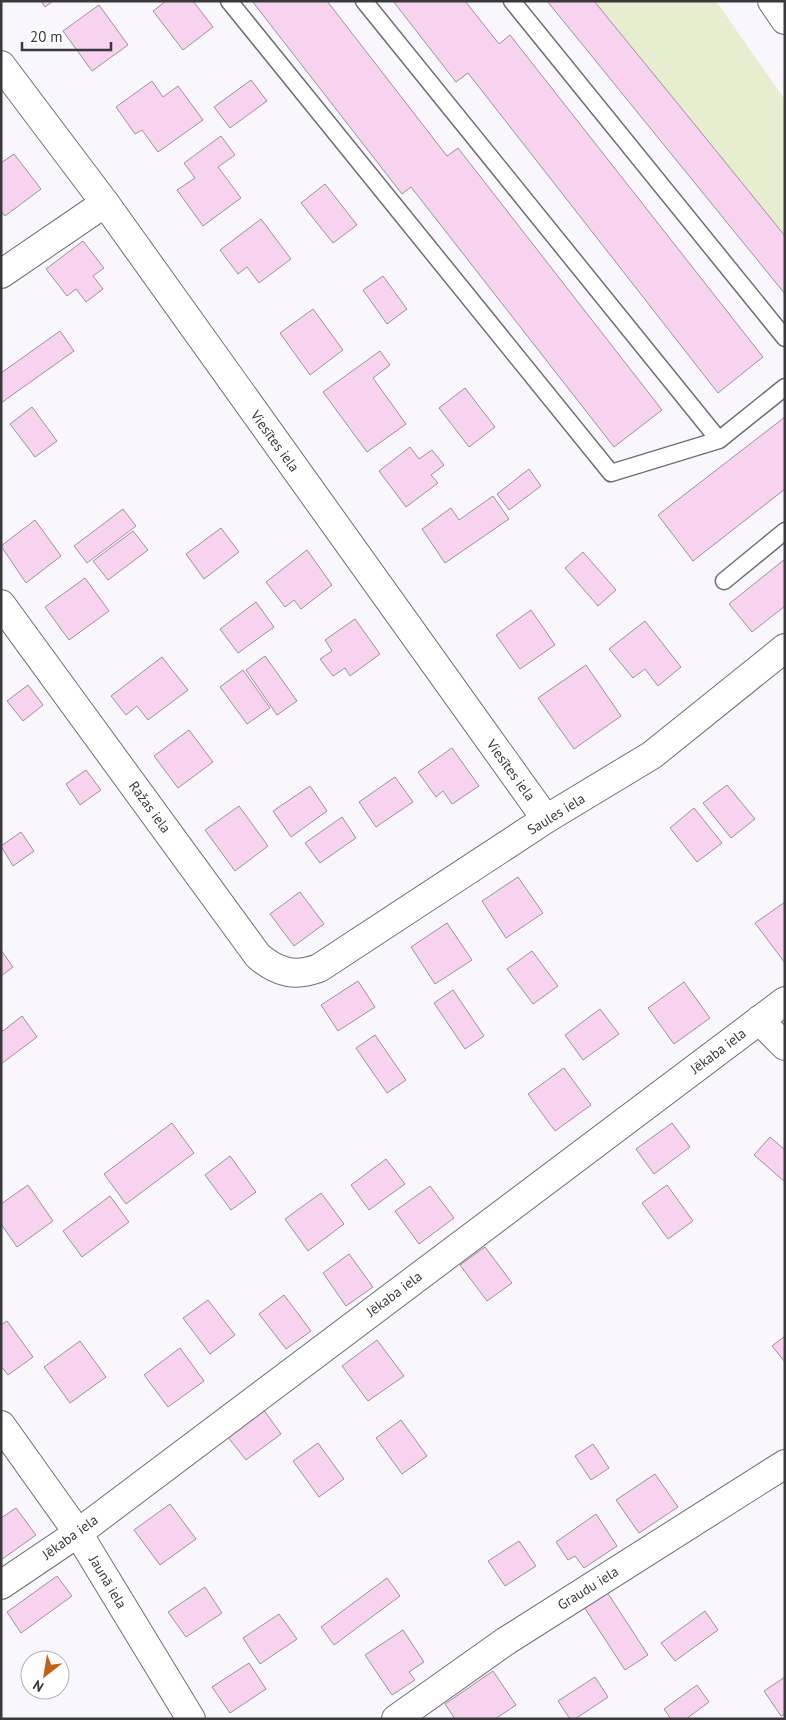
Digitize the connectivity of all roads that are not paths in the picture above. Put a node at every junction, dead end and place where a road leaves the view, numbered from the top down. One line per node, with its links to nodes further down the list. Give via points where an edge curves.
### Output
1 (228, 1): 11 (lane, via 611,473)
2 (364, 1): 11 (lane)
3 (512, 1): 9 (lane)
4 (772, 1): 5 (street)
5 (785, 20)
6 (1, 66): 7 (street, Viesītes iela)
7 (105, 203): 8 (street); 16 (street, Viesītes iela)
8 (1, 274)
9 (785, 338)
10 (785, 386): 11 (lane)
11 (719, 440)
12 (785, 531): 13 (lane)
13 (724, 580)
14 (1, 604): 17 (street, Ražas iela, via 258,956 274,968 290,974)
15 (785, 648): 16 (street, Saules iela, via 652,755)
16 (546, 819): 17 (street, Saules iela)
17 (320, 968)
18 (785, 1001): 19 (street, Jēkaba iela)
19 (759, 1020): 20 (street); 23 (street, Jēkaba iela)
20 (785, 1046)
21 (1, 1425): 23 (street, Jaunā iela)
22 (785, 1464): 26 (street, Graudu iela, via 506,1641)
23 (78, 1533): 24 (street, Jēkaba iela); 25 (street, Jaunā iela)
24 (1, 1585)
25 (191, 1719)
26 (396, 1719)

